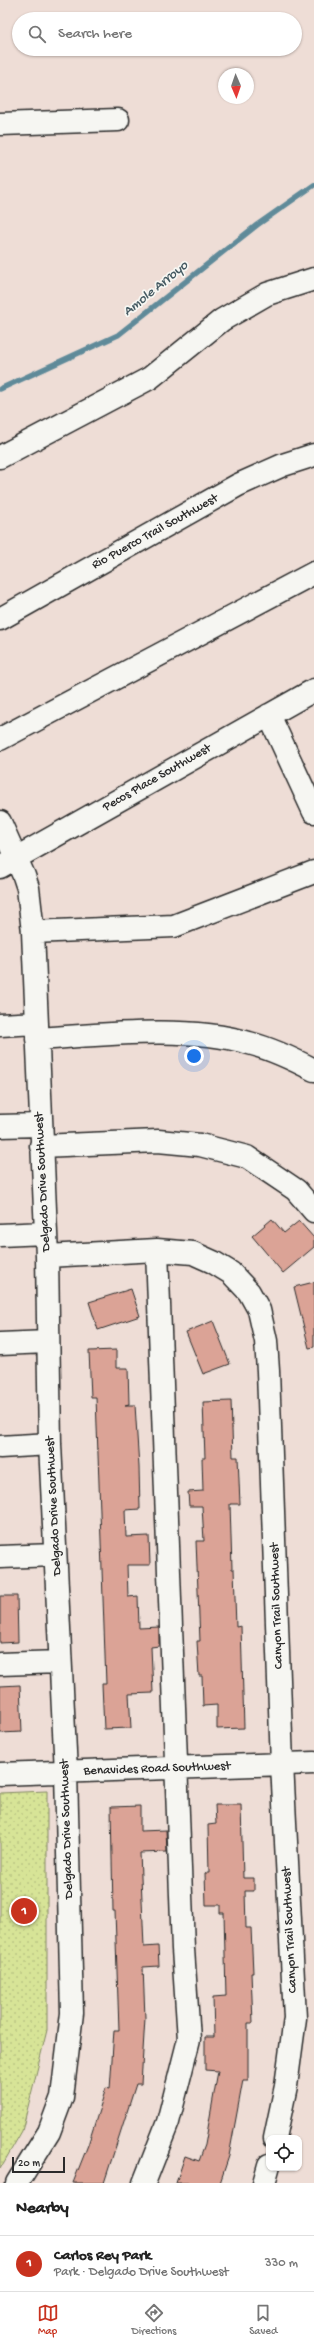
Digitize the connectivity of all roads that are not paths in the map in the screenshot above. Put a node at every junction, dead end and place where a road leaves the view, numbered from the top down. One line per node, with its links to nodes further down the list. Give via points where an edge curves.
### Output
1 (118, 120): 2 (street)
2 (0, 124)
3 (314, 279): 5 (street, via 267,294 222,320 150,378)
4 (314, 455): 7 (street, Rio Puerco Trail Southwest, via 283,465 238,485)
5 (0, 457)
6 (314, 573): 10 (street)
7 (0, 619)
8 (314, 690): 9 (street, Pecos Place Southwest)
9 (268, 715): 11 (street); 13 (street, Pecos Place Southwest)
10 (0, 739)
11 (314, 812)
12 (0, 822): 13 (street, Delgado Drive Southwest)
13 (9, 862): 15 (street, Delgado Drive Southwest, via 28,888)
14 (314, 872): 15 (street, via 174,926)
15 (33, 932): 17 (street, Delgado Drive Southwest)
16 (0, 1025): 17 (street)
17 (37, 1031): 18 (street, via 220,1037 249,1043 286,1056); 20 (street, Delgado Drive Southwest)
18 (314, 1070)
19 (0, 1126): 20 (street)
20 (40, 1135): 21 (street, via 200,1145 247,1157 296,1190); 22 (street, Delgado Drive Southwest)
21 (314, 1211)
22 (45, 1233): 23 (street); 25 (street, Delgado Drive Southwest)
23 (0, 1234)
24 (157, 1250): 25 (street, Canyon Trail Southwest); 35 (street, Canyon Trail Southwest, via 193,1253 213,1262 231,1273 249,1292 259,1310 266,1341 268,1371); 36 (street)
25 (46, 1256): 26 (street, Delgado Drive Southwest)
26 (48, 1342): 27 (street); 28 (street, Delgado Drive Southwest)
27 (0, 1344)
28 (50, 1444): 29 (street); 30 (street, Delgado Drive Southwest)
29 (0, 1447)
30 (55, 1555): 31 (street); 32 (street, Delgado Drive Southwest)
31 (0, 1557)
32 (60, 1662): 33 (street); 37 (street, Delgado Drive Southwest)
33 (0, 1664)
34 (314, 1763): 35 (street, Benavides Road Southwest)
35 (282, 1764): 36 (street, Benavides Road Southwest); 39 (street, Canyon Trail Southwest, via 295,2018 286,2086)
36 (176, 1768): 37 (street, Benavides Road Southwest); 42 (street, via 189,2039 168,2122)
37 (66, 1772): 38 (street, Benavides Road Southwest); 41 (street, Delgado Drive Southwest, via 72,2013 67,2066 62,2097 49,2132)
38 (0, 1774)
39 (276, 2135)
40 (267, 2171): 43 (street)
41 (17, 2183)
42 (144, 2183)
43 (264, 2183)

